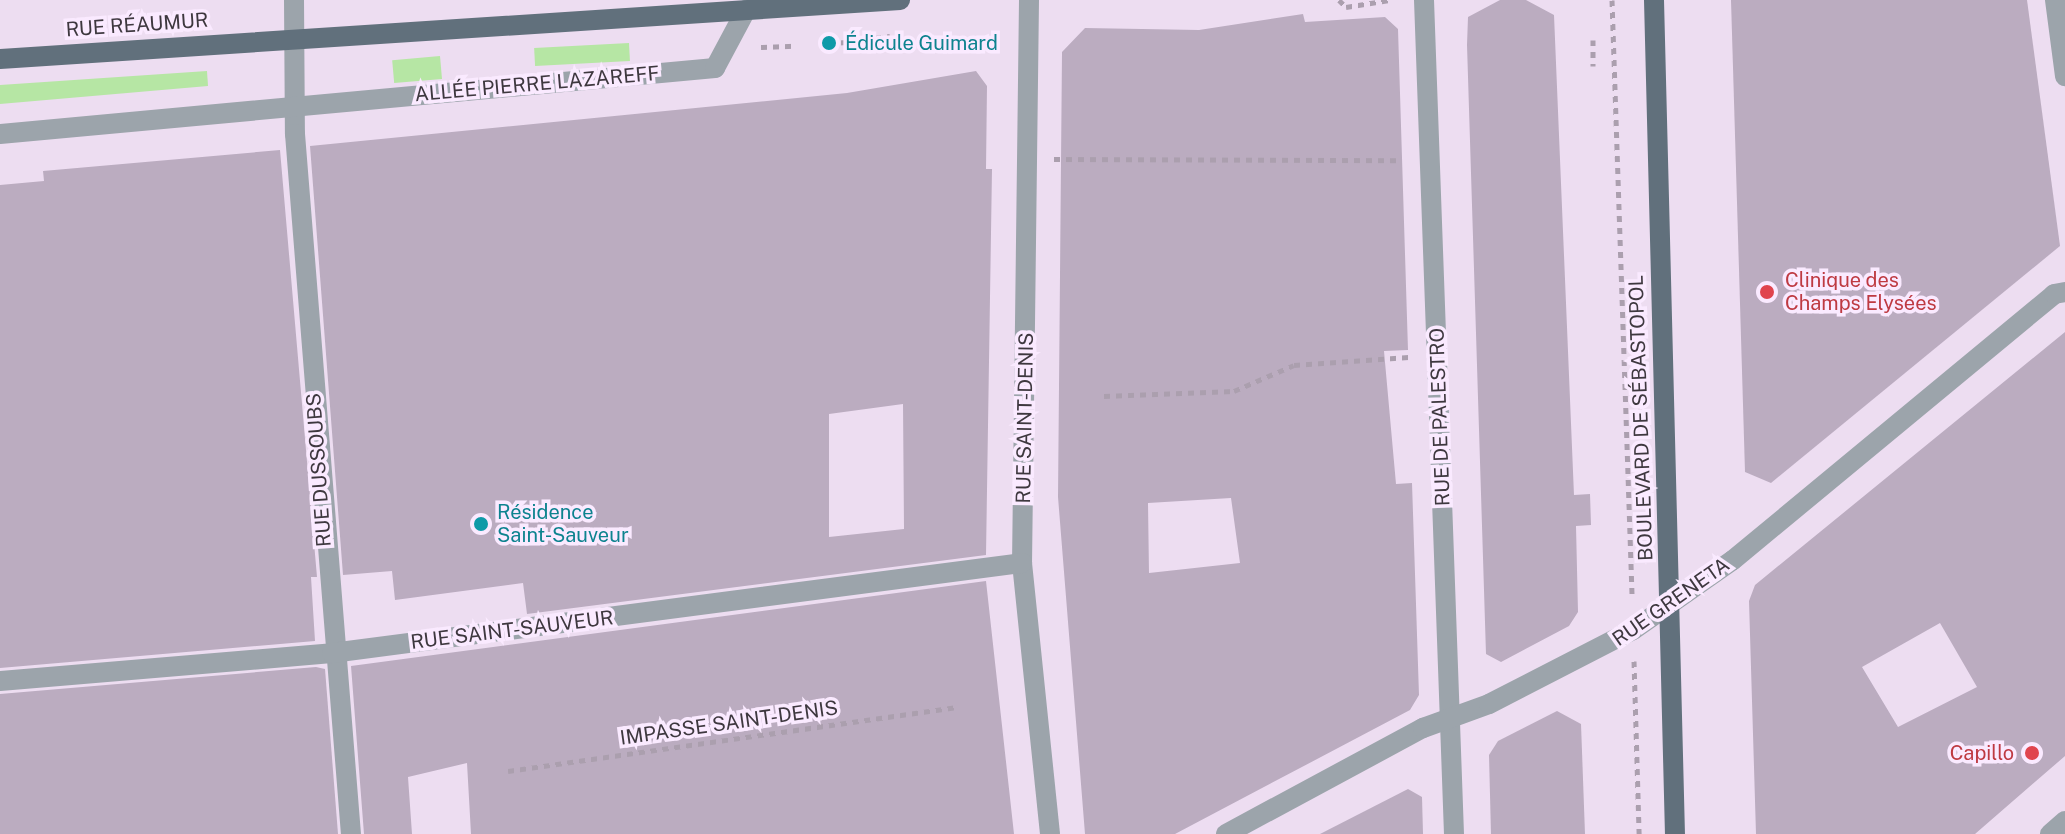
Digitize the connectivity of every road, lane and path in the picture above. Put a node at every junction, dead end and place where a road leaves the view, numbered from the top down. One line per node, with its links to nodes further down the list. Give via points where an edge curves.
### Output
1 (294, 0): 13 (street)
2 (900, 0): 10 (main road, RUE RÉAUMUR)
3 (1029, 0): 24 (street, RUE SAINT-DENIS)
4 (1339, 0): 5 (path, via 1346,7)
5 (1389, 0)
6 (1424, 0): 25 (street, RUE DE PALESTRO)
7 (1612, 0): 30 (path, BOULEVARD DE SÉBASTOPOL)
8 (1654, 0): 31 (main road, BOULEVARD DE SÉBASTOPOL)
9 (2055, 0): 21 (street)
10 (746, 10): 13 (main road, RUE RÉAUMUR); 22 (street, ALLÉE PIERRE LAZAREFF, via 715,68)
11 (890, 36): 12 (path)
12 (875, 38)
13 (294, 39): 19 (main road, RUE RÉAUMUR); 22 (street)
14 (1593, 40): 20 (path)
15 (863, 41): 16 (path)
16 (829, 43)
17 (795, 46): 18 (path)
18 (761, 47)
19 (0, 59)
20 (1593, 66)
21 (2065, 76)
22 (293, 106): 23 (street, ALLÉE PIERRE LAZAREFF); 32 (street, RUE DUSSOUBS)
23 (0, 134)
24 (1025, 158): 25 (path); 29 (street, RUE SAINT-DENIS)
25 (1429, 161): 27 (street, RUE DE PALESTRO)
26 (2065, 292): 31 (street, RUE GRENETA, via 2054,294)
27 (1438, 355): 28 (path, via 1294,365 1234,391); 36 (street, RUE DE PALESTRO)
28 (1104, 396)
29 (1022, 563): 32 (street, RUE SAINT-SAUVEUR); 40 (street, RUE SAINT-DENIS)
30 (1632, 597)
31 (1670, 605): 36 (street, RUE GRENETA, via 1603,649); 44 (main road, BOULEVARD DE SÉBASTOPOL)
32 (332, 653): 34 (street, RUE SAINT-SAUVEUR); 39 (street, RUE DUSSOUBS)
33 (1634, 675): 43 (path)
34 (0, 681)
35 (955, 707): 37 (path, IMPASSE SAINT-DENIS)
36 (1452, 716): 41 (street, RUE GRENETA); 42 (street, RUE DE PALESTRO)
37 (508, 771)
38 (2065, 821): 45 (street)
39 (351, 834)
40 (1050, 834)
41 (1226, 834)
42 (1454, 834)
43 (1639, 834)
44 (1675, 834)
45 (2050, 834)

